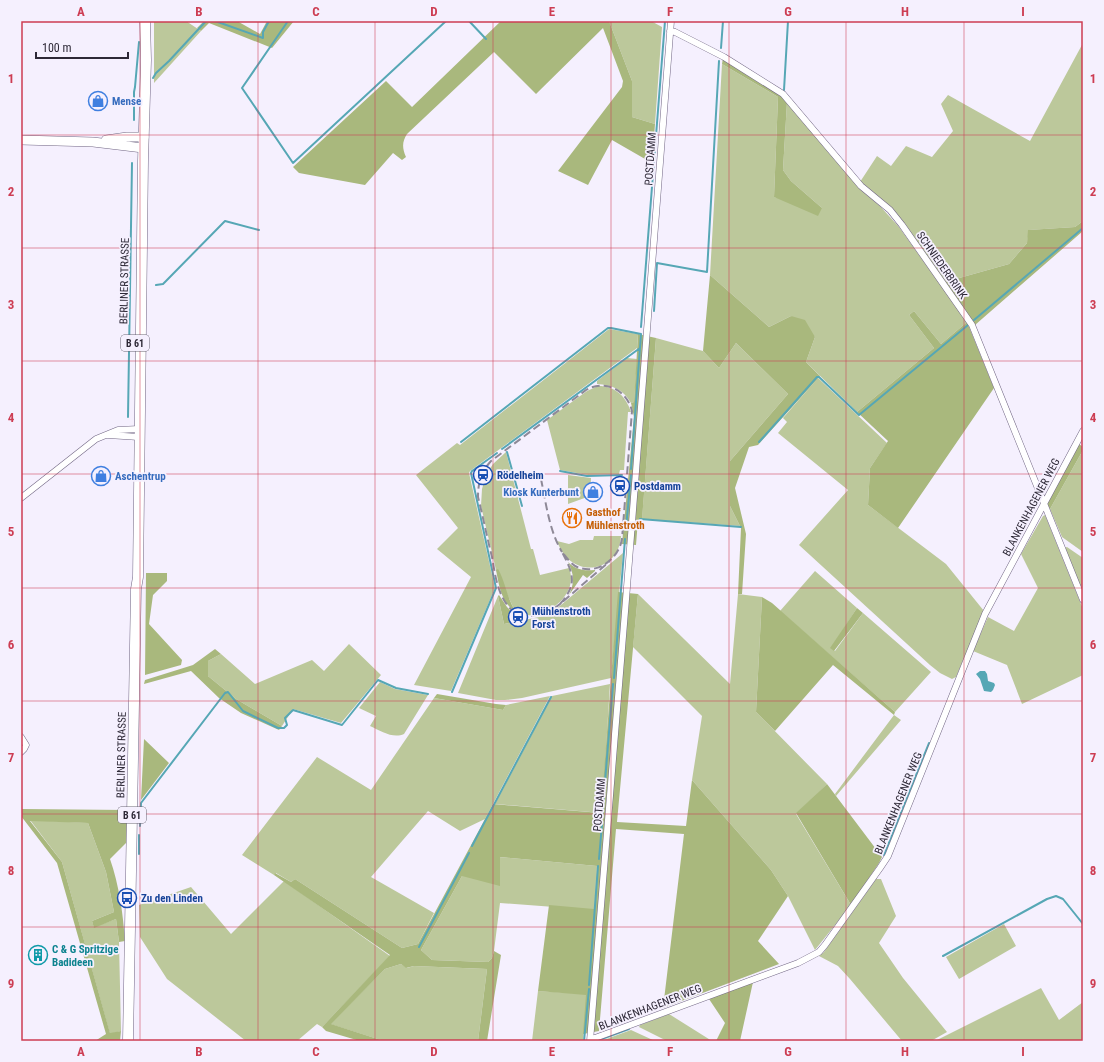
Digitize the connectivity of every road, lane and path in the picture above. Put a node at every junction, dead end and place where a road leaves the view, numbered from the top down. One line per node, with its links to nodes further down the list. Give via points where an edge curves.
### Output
1 (145, 21): 5 (main road, BERLINER STRASSE / B 61)
2 (671, 21): 3 (street, POSTDAMM)
3 (670, 31): 9 (street, SCHNIEDERBRINK, via 724,57 783,94 861,186 890,210 902,225 972,325); 13 (street, POSTDAMM)
4 (21, 140): 5 (main road, via 93,142 126,137)
5 (141, 142): 7 (main road, BERLINER STRASSE / B 61)
6 (1083, 431): 9 (street, BLANKENHAGENER WEG)
7 (136, 433): 8 (street, via 104,435 96,439); 14 (main road, BERLINER STRASSE / B 61, via 138,577)
8 (21, 498)
9 (1044, 504): 10 (street, SCHNIEDERBRINK); 13 (street, BLANKENHAGENER WEG, via 985,614 888,856 826,945 819,952 798,963)
10 (1083, 600)
11 (21, 736): 12 (street, via 26,745)
12 (21, 752)
13 (590, 1040)
14 (128, 1041)

